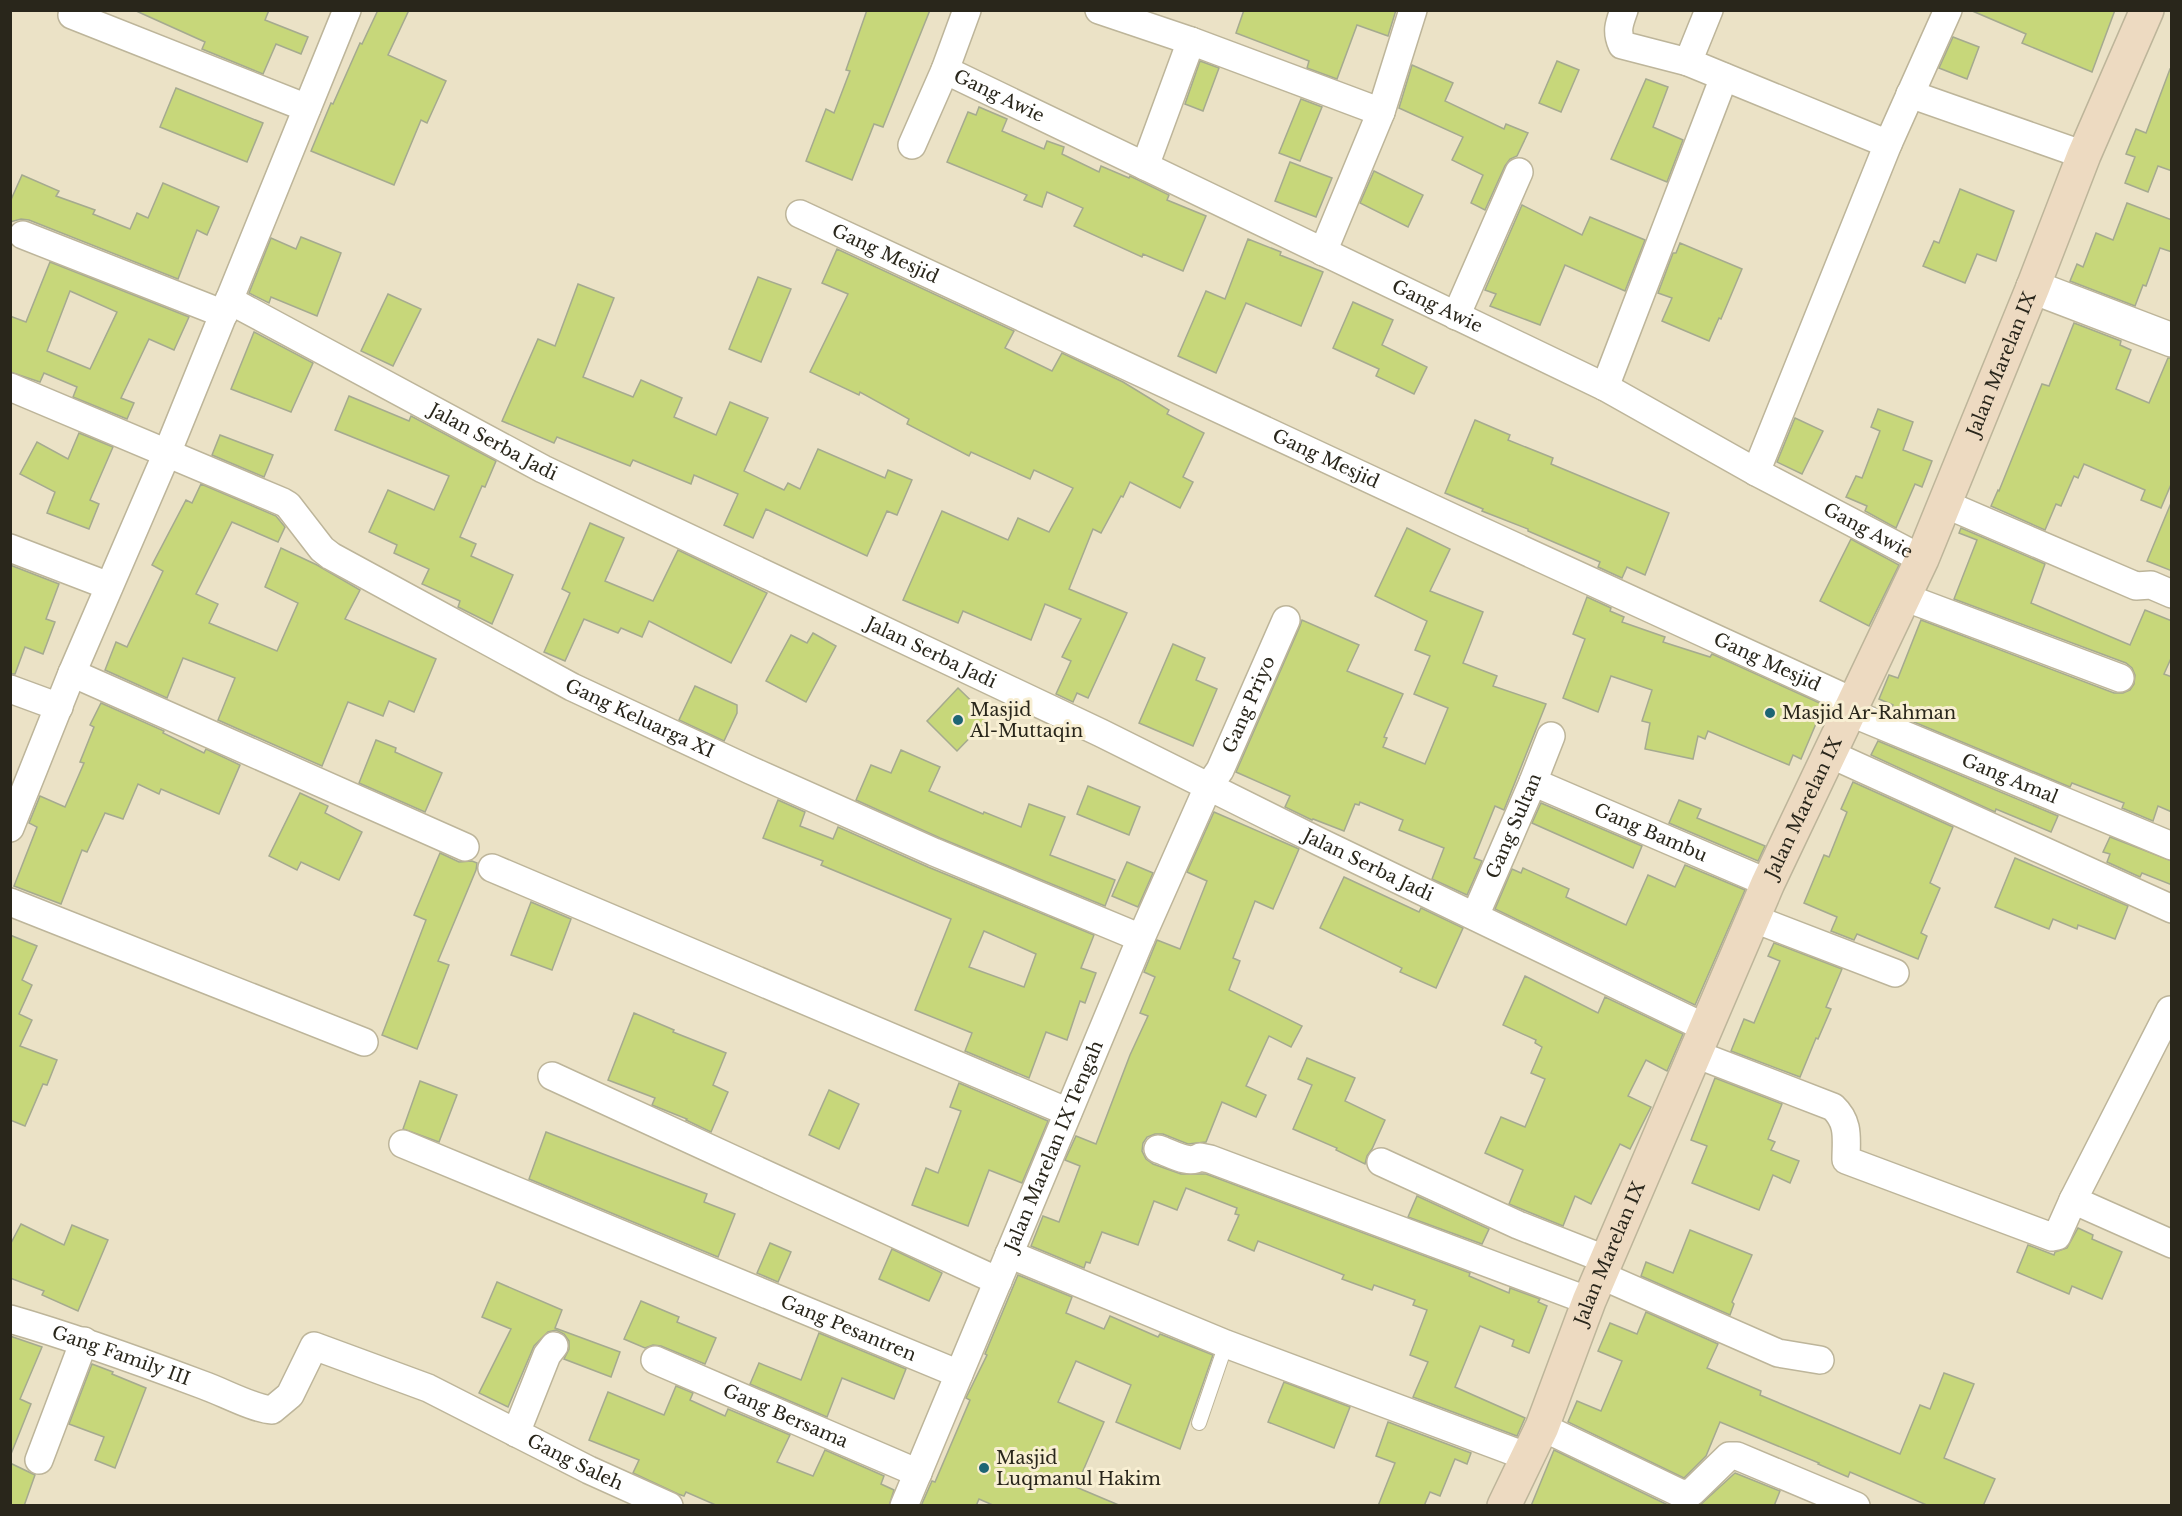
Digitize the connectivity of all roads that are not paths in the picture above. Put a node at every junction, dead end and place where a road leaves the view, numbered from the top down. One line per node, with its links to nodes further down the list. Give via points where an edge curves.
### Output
1 (347, 10): 15 (street)
2 (967, 10): 12 (street)
3 (1099, 10): 10 (street)
4 (1413, 10): 16 (street)
5 (1624, 10): 11 (street, via 1617,28 1622,45)
6 (1709, 10): 11 (street)
7 (1948, 10): 14 (street)
8 (2147, 10): 19 (main road, Jalan Marelan IX)
9 (72, 15): 15 (street)
10 (1191, 40): 16 (street); 20 (street)
11 (1688, 62): 13 (street)
12 (945, 70): 18 (street); 20 (street, Gang Awie)
13 (1724, 76): 17 (street); 30 (street)
14 (1910, 94): 17 (street); 19 (street)
15 (307, 108): 26 (street)
16 (1381, 111): 24 (street)
17 (1888, 144): 32 (street)
18 (912, 145)
19 (2084, 156): 25 (main road, Jalan Marelan IX)
20 (1145, 166): 24 (street, Gang Awie)
21 (1519, 172): 27 (street)
22 (800, 214): 44 (street, Gang Mesjid)
23 (23, 235): 26 (street, Jalan Serba Jadi)
24 (1323, 252): 27 (street, Gang Awie)
25 (2033, 287): 28 (street); 33 (main road, Jalan Marelan IX)
26 (226, 307): 31 (street); 48 (street, Jalan Serba Jadi, via 543,469)
27 (1456, 316): 30 (street, Gang Awie)
28 (2172, 340)
29 (10, 387): 31 (street, Gang Keluarga XI)
30 (1605, 387): 32 (street, Gang Awie)
31 (167, 453): 36 (street); 58 (street, Gang Keluarga XI, via 288,505 331,556 572,687 933,852)
32 (1755, 472): 35 (street, Gang Awie)
33 (1945, 504): 35 (main road, Jalan Marelan IX); 37 (street, via 2136,586 2151,585)
34 (10, 548): 36 (street)
35 (1922, 560): 38 (main road, Jalan Marelan IX)
36 (110, 586): 40 (street)
37 (2172, 594)
38 (1904, 597): 41 (street); 44 (main road, Jalan Marelan IX)
39 (1286, 620): 48 (street, Gang Priyo, via 1220,770)
40 (72, 673): 43 (street); 51 (street)
41 (2120, 678)
42 (10, 689): 43 (street)
43 (59, 707): 49 (street)
44 (1851, 707): 46 (main road, Jalan Marelan IX); 50 (street, Gang Amal)
45 (1551, 736): 47 (street, Gang Sultan)
46 (1830, 754): 53 (main road, Jalan Marelan IX); 55 (street)
47 (1533, 782): 53 (street, Gang Bambu); 56 (street, Gang Sultan)
48 (1208, 787): 56 (street, Jalan Serba Jadi); 58 (street, Jalan Marelan IX Tengah)
49 (12, 818)
50 (2172, 846)
51 (465, 847)
52 (492, 868): 64 (street)
53 (1767, 883): 57 (main road, Jalan Marelan IX)
54 (10, 902): 62 (street)
55 (2172, 909)
56 (1475, 916): 61 (street, Jalan Serba Jadi)
57 (1752, 918): 59 (street); 61 (main road, Jalan Marelan IX)
58 (1141, 938): 64 (street, Jalan Marelan IX Tengah)
59 (1895, 973)
60 (2170, 1010): 68 (street)
61 (1699, 1040): 68 (street, Jalan Serba Jadi, via 1833,1107 1845,1122 1846,1160 2052,1238 2057,1236); 71 (main road, Jalan Marelan IX)
62 (364, 1042)
63 (552, 1076): 72 (street)
64 (1068, 1112): 70 (street, Jalan Marelan IX Tengah)
65 (403, 1144): 79 (street, Gang Pesantren)
66 (1158, 1149): 71 (street, via 1189,1160 1210,1159)
67 (1381, 1162): 71 (street, via 1518,1225)
68 (2073, 1200): 69 (street)
69 (2172, 1244)
70 (1010, 1254): 72 (street, Jalan Marelan IX Tengah); 75 (street)
71 (1599, 1279): 78 (street, via 1778,1353); 81 (main road, Jalan Marelan IX)
72 (998, 1281): 79 (street, Jalan Marelan IX Tengah)
73 (10, 1319): 74 (street, Gang Family III)
74 (84, 1341): 82 (street, Gang Family III, via 272,1410 290,1395 314,1346 428,1388); 84 (street)
75 (1226, 1344): 80 (lane); 83 (street)
76 (554, 1346): 82 (street, via 547,1354)
77 (655, 1360): 85 (street, Gang Bersama)
78 (1820, 1360)
79 (959, 1374): 85 (street, Jalan Marelan IX Tengah)
80 (1199, 1423)
81 (1542, 1427): 83 (main road, Jalan Marelan IX); 89 (street, via 1682,1494 1692,1491 1729,1456 1737,1456)
82 (516, 1433): 86 (street, Gang Saleh)
83 (1527, 1456): 88 (main road, Jalan Marelan IX)
84 (39, 1460)
85 (918, 1473): 87 (street, Jalan Marelan IX Tengah)
86 (669, 1506)
87 (904, 1506)
88 (1504, 1506)
89 (1856, 1506)

